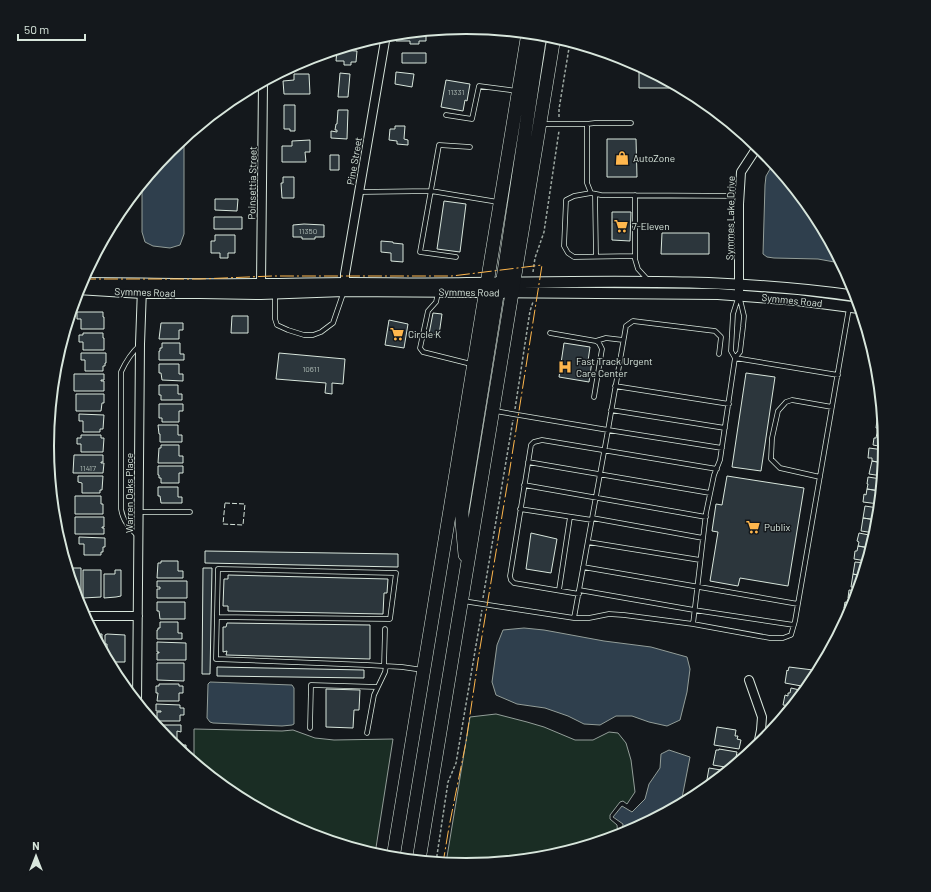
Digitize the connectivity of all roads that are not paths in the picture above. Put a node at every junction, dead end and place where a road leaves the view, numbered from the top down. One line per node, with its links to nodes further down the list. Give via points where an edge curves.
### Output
1 (527, 39): 6 (main road)
2 (539, 41): 28 (main road)
3 (385, 42): 14 (street, Pine Street)
4 (553, 44): 9 (main road)
5 (263, 87): 24 (street, Poinsettia Street)
6 (518, 91): 7 (lane, via 478,86 472,119); 18 (main road)
7 (446, 115)
8 (631, 123): 10 (lane)
9 (540, 124): 10 (lane); 28 (main road)
10 (587, 124): 15 (lane, via 587,183)
11 (470, 147): 13 (lane, via 440,145)
12 (754, 152): 17 (street, Symmes Lake Drive, via 741,172)
13 (431, 191): 14 (lane); 18 (lane); 21 (lane, via 420,252)
14 (359, 192): 26 (street, Pine Street)
15 (593, 194): 16 (lane); 19 (lane); 19 (lane, via 574,196 566,200 564,246 574,257)
16 (635, 196): 17 (lane); 20 (lane)
17 (740, 196): 25 (street, Symmes Lake Drive)
18 (500, 202): 28 (main road)
19 (596, 256): 20 (lane)
20 (635, 256): 22 (lane, via 638,269)
21 (456, 257)
22 (649, 282): 25 (street, Symmes Road); 28 (street, Symmes Road)
23 (87, 284): 27 (street, Symmes Road)
24 (261, 284): 26 (street, Symmes Road); 27 (street, Symmes Road)
25 (739, 284): 32 (street, Symmes Lake Drive); 33 (street, Symmes Road)
26 (345, 287): 28 (street, Symmes Road); 30 (street, Symmes Road); 31 (street, Symmes Road); 31 (lane, via 333,323 313,335 296,333 277,325)
27 (142, 288): 29 (street, Symmes Road); 31 (street, Symmes Road); 39 (street, Warren Oaks Place)
28 (500, 288): 30 (street, Symmes Road); 32 (street, Symmes Road); 42 (main road); 49 (main road); 72 (main road, via 462,511)
29 (85, 289)
30 (438, 292): 42 (lane, via 436,302 428,311 420,348 423,352)
31 (275, 293)
32 (739, 295): 34 (street, Symmes Road); 41 (lane, via 733,314 731,351); 41 (lane, via 744,322 740,352)
33 (849, 295)
34 (854, 307)
35 (854, 308): 43 (lane)
36 (550, 333): 38 (lane)
37 (623, 340): 38 (lane, via 606,338); 40 (lane, via 626,326 634,321 716,331 721,337); 44 (lane)
38 (596, 341): 45 (lane, via 602,349)
39 (140, 344): 62 (street, Warren Oaks Place); 67 (lane, via 126,360 121,380 121,509 122,517)
40 (718, 354)
41 (735, 358): 43 (lane); 46 (lane)
42 (473, 364): 87 (main road)
43 (838, 375): 47 (lane)
44 (615, 386): 46 (lane); 48 (lane)
45 (594, 397)
46 (729, 404): 50 (lane)
47 (832, 408): 57 (lane); 57 (lane, via 792,400 786,402 778,411 772,438 771,460 780,468)
48 (611, 410): 50 (lane); 51 (lane)
49 (493, 411): 51 (lane); 72 (main road)
50 (725, 428): 52 (lane)
51 (608, 430): 52 (lane); 53 (lane)
52 (722, 448): 55 (lane)
53 (604, 449): 54 (lane, via 542,440 531,445); 55 (lane); 56 (lane)
54 (528, 462): 56 (lane); 58 (lane)
55 (717, 469): 59 (lane)
56 (600, 474): 59 (lane); 60 (lane)
57 (820, 477): 77 (lane)
58 (524, 485): 60 (lane); 61 (lane)
59 (710, 493): 64 (lane)
60 (596, 498): 64 (lane); 66 (lane)
61 (520, 509): 65 (lane); 74 (lane, via 511,580 514,583)
62 (139, 512): 63 (lane); 67 (street, Warren Oaks Place)
63 (190, 512)
64 (706, 516): 68 (lane)
65 (570, 517): 66 (lane); 74 (lane)
66 (592, 519): 68 (lane); 69 (lane)
67 (139, 536): 80 (street, Warren Oaks Place)
68 (703, 538): 70 (lane)
69 (588, 542): 70 (lane); 71 (lane)
70 (700, 560): 73 (lane)
71 (583, 567): 73 (lane); 75 (lane)
72 (467, 568): 76 (main road)
73 (697, 586): 77 (lane); 78 (lane)
74 (559, 590): 75 (lane)
75 (579, 592): 78 (lane); 82 (lane)
76 (462, 601): 82 (lane); 95 (main road)
77 (798, 604): 84 (lane)
78 (694, 610): 83 (lane); 84 (lane)
79 (90, 616): 80 (street)
80 (138, 616): 90 (street, Warren Oaks Place)
81 (217, 617): 81 (lane, via 218,569 396,573 390,619); 86 (lane, via 216,659)
82 (574, 618): 83 (lane, via 609,614)
83 (693, 624): 84 (lane, via 770,638 783,638 791,634)
84 (794, 625)
85 (385, 630): 86 (lane)
86 (385, 666): 87 (lane); 89 (lane, via 385,672)
87 (423, 670): 94 (main road)
88 (749, 680): 93 (street, via 762,717)
89 (377, 687): 91 (lane, via 311,685); 92 (lane)
90 (138, 696)
91 (310, 728)
92 (367, 733)
93 (760, 734)
94 (394, 851)
95 (420, 855)

